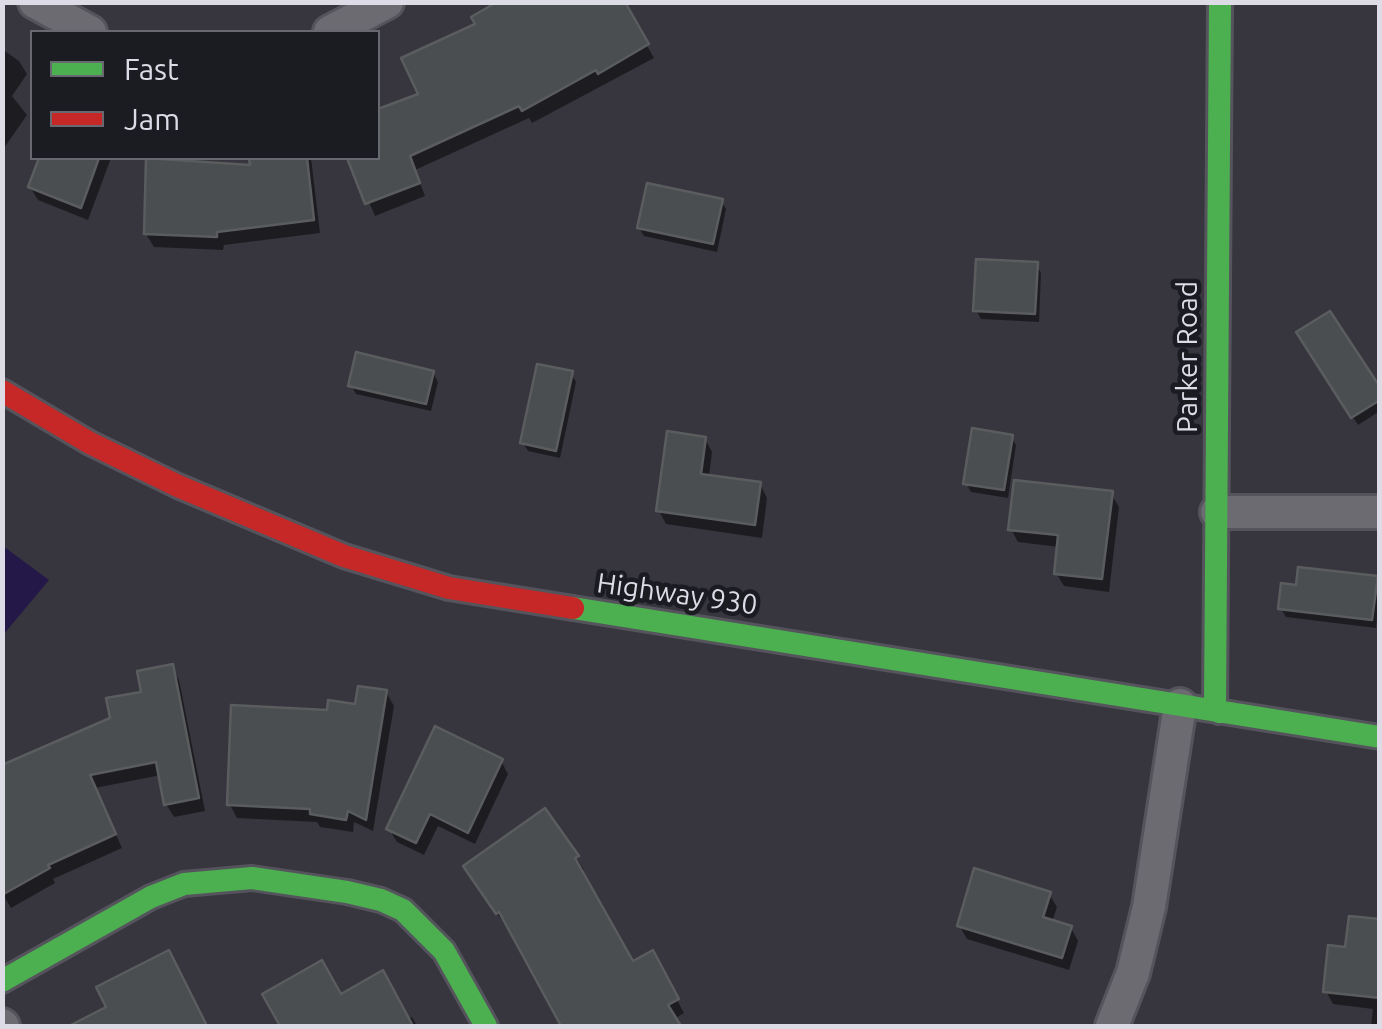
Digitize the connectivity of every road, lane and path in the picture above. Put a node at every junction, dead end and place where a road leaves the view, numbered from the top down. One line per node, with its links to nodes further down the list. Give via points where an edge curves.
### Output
1 (35, 2): 4 (street)
2 (387, 2): 5 (street)
3 (1220, 2): 7 (street, Parker Road)
4 (86, 30)
5 (334, 30)
6 (2, 391): 9 (street, Highway 930, via 178,486 344,556 449,588)
7 (1217, 512): 8 (street); 10 (street, Parker Road)
8 (1380, 512)
9 (1180, 705): 10 (street, Highway 930); 14 (street, via 1150,907)
10 (1219, 712): 11 (street, Highway 930)
11 (1380, 737)
12 (2, 981): 13 (street, via 151,897 198,882 252,878 347,892 404,910 444,951)
13 (486, 1026)
14 (1112, 1026)

